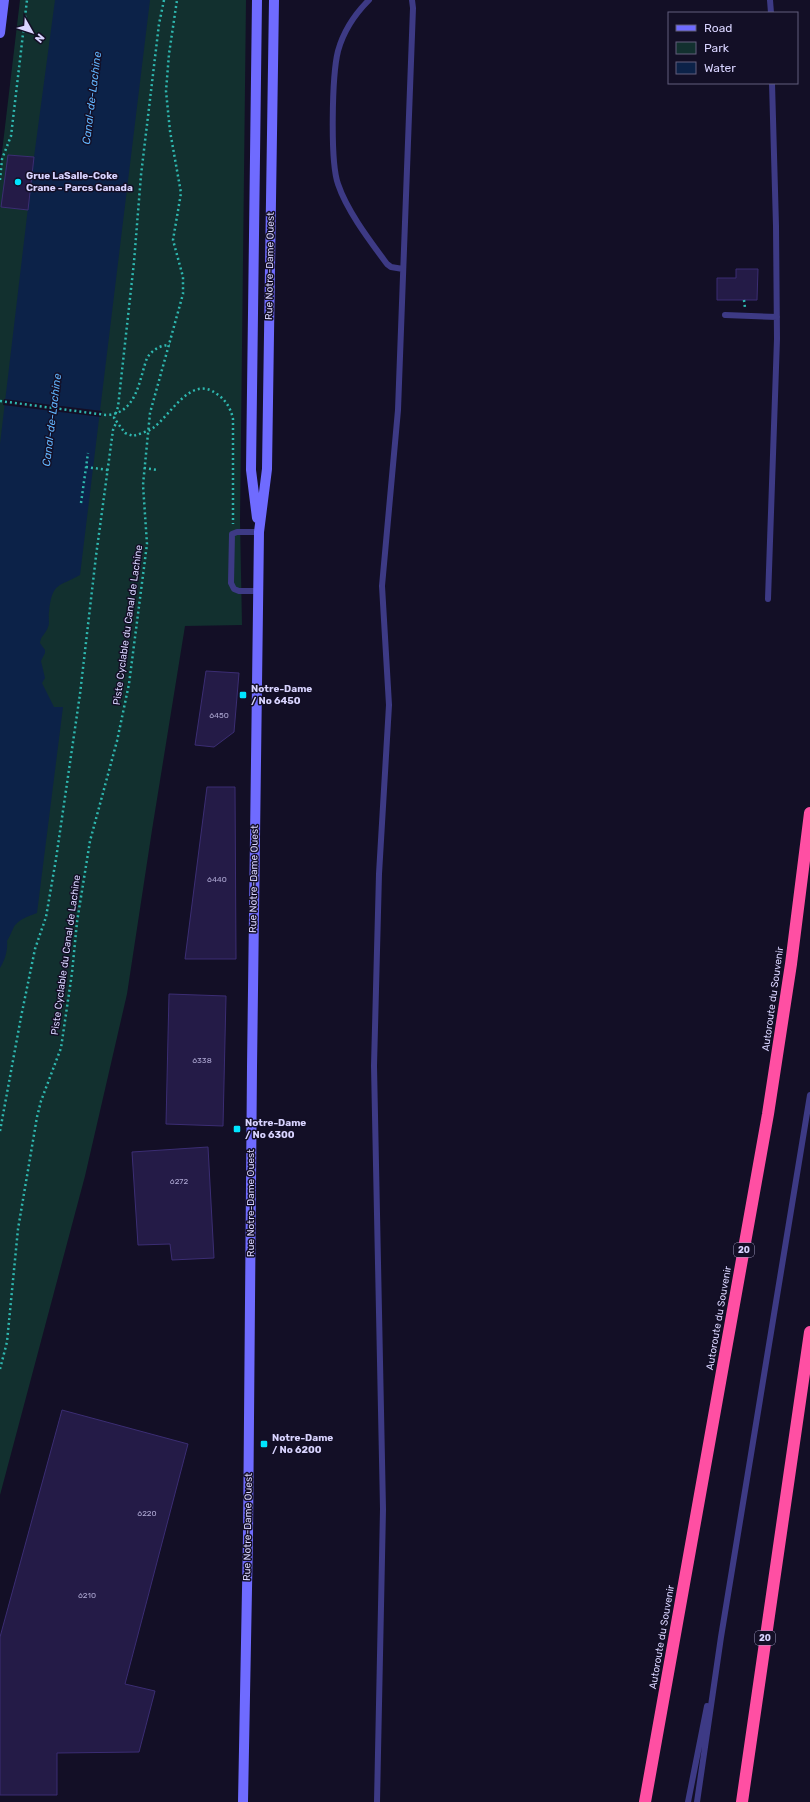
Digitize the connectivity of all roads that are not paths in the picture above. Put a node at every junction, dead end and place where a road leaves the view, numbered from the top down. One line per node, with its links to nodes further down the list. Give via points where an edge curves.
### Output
1 (4, 0): 8 (main road)
2 (257, 0): 13 (main road, Rue Notre-Dame Ouest, via 252,470)
3 (274, 0): 13 (main road, Rue Notre-Dame Ouest, via 268,469)
4 (369, 0): 10 (lane, via 356,15 338,50 334,84 333,154 337,182 348,205 386,264)
5 (412, 0): 10 (lane)
6 (770, 0): 7 (lane)
7 (771, 12)
8 (0, 33)
9 (772, 84): 12 (lane)
10 (403, 269): 21 (lane, via 398,410 382,586 389,705 374,1066 383,1510)
11 (725, 315): 12 (lane)
12 (777, 317): 15 (lane)
13 (259, 532): 14 (main road, Rue Notre-Dame Ouest); 14 (lane, via 236,532 232,534 231,541 234,589)
14 (258, 591): 20 (main road, Rue Notre-Dame Ouest)
15 (768, 599)
16 (810, 813): 22 (highway, Autoroute du Souvenir / 20, via 768,1114)
17 (810, 1095): 19 (lane)
18 (810, 1332): 25 (highway, 20)
19 (721, 1637): 23 (lane); 24 (lane)
20 (243, 1802)
21 (377, 1802)
22 (645, 1802)
23 (688, 1802)
24 (697, 1802)
25 (742, 1802)

